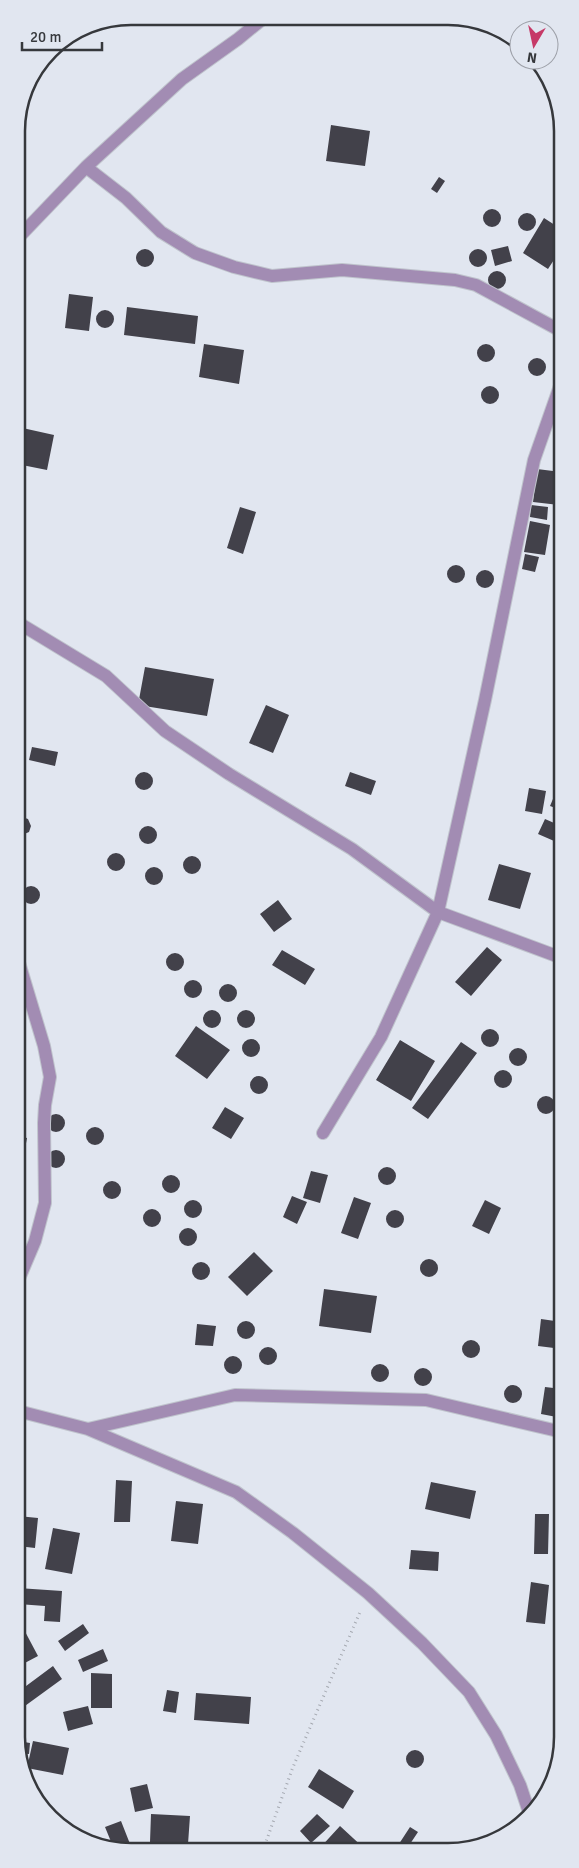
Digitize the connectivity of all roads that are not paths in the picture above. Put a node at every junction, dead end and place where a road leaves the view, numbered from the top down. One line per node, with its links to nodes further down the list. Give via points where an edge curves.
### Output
1 (255, 25): 2 (street, via 182,79)
2 (86, 167): 3 (street); 4 (street, via 126,198 161,232 195,253 234,267 272,276 342,270 455,280 476,285)
3 (25, 231)
4 (554, 327)
5 (554, 403): 7 (street, via 534,460)
6 (25, 627): 7 (street, via 106,676 165,731 352,849)
7 (438, 912): 8 (street); 10 (street, via 381,1037)
8 (554, 955)
9 (25, 980): 11 (street, via 50,1077 44,1124 45,1203 36,1241)
10 (323, 1133)
11 (25, 1265)
12 (25, 1413): 13 (street)
13 (88, 1429): 14 (street, via 235,1394 426,1400); 15 (street, via 236,1492 368,1593 469,1692 496,1735)
14 (554, 1430)
15 (528, 1808)

